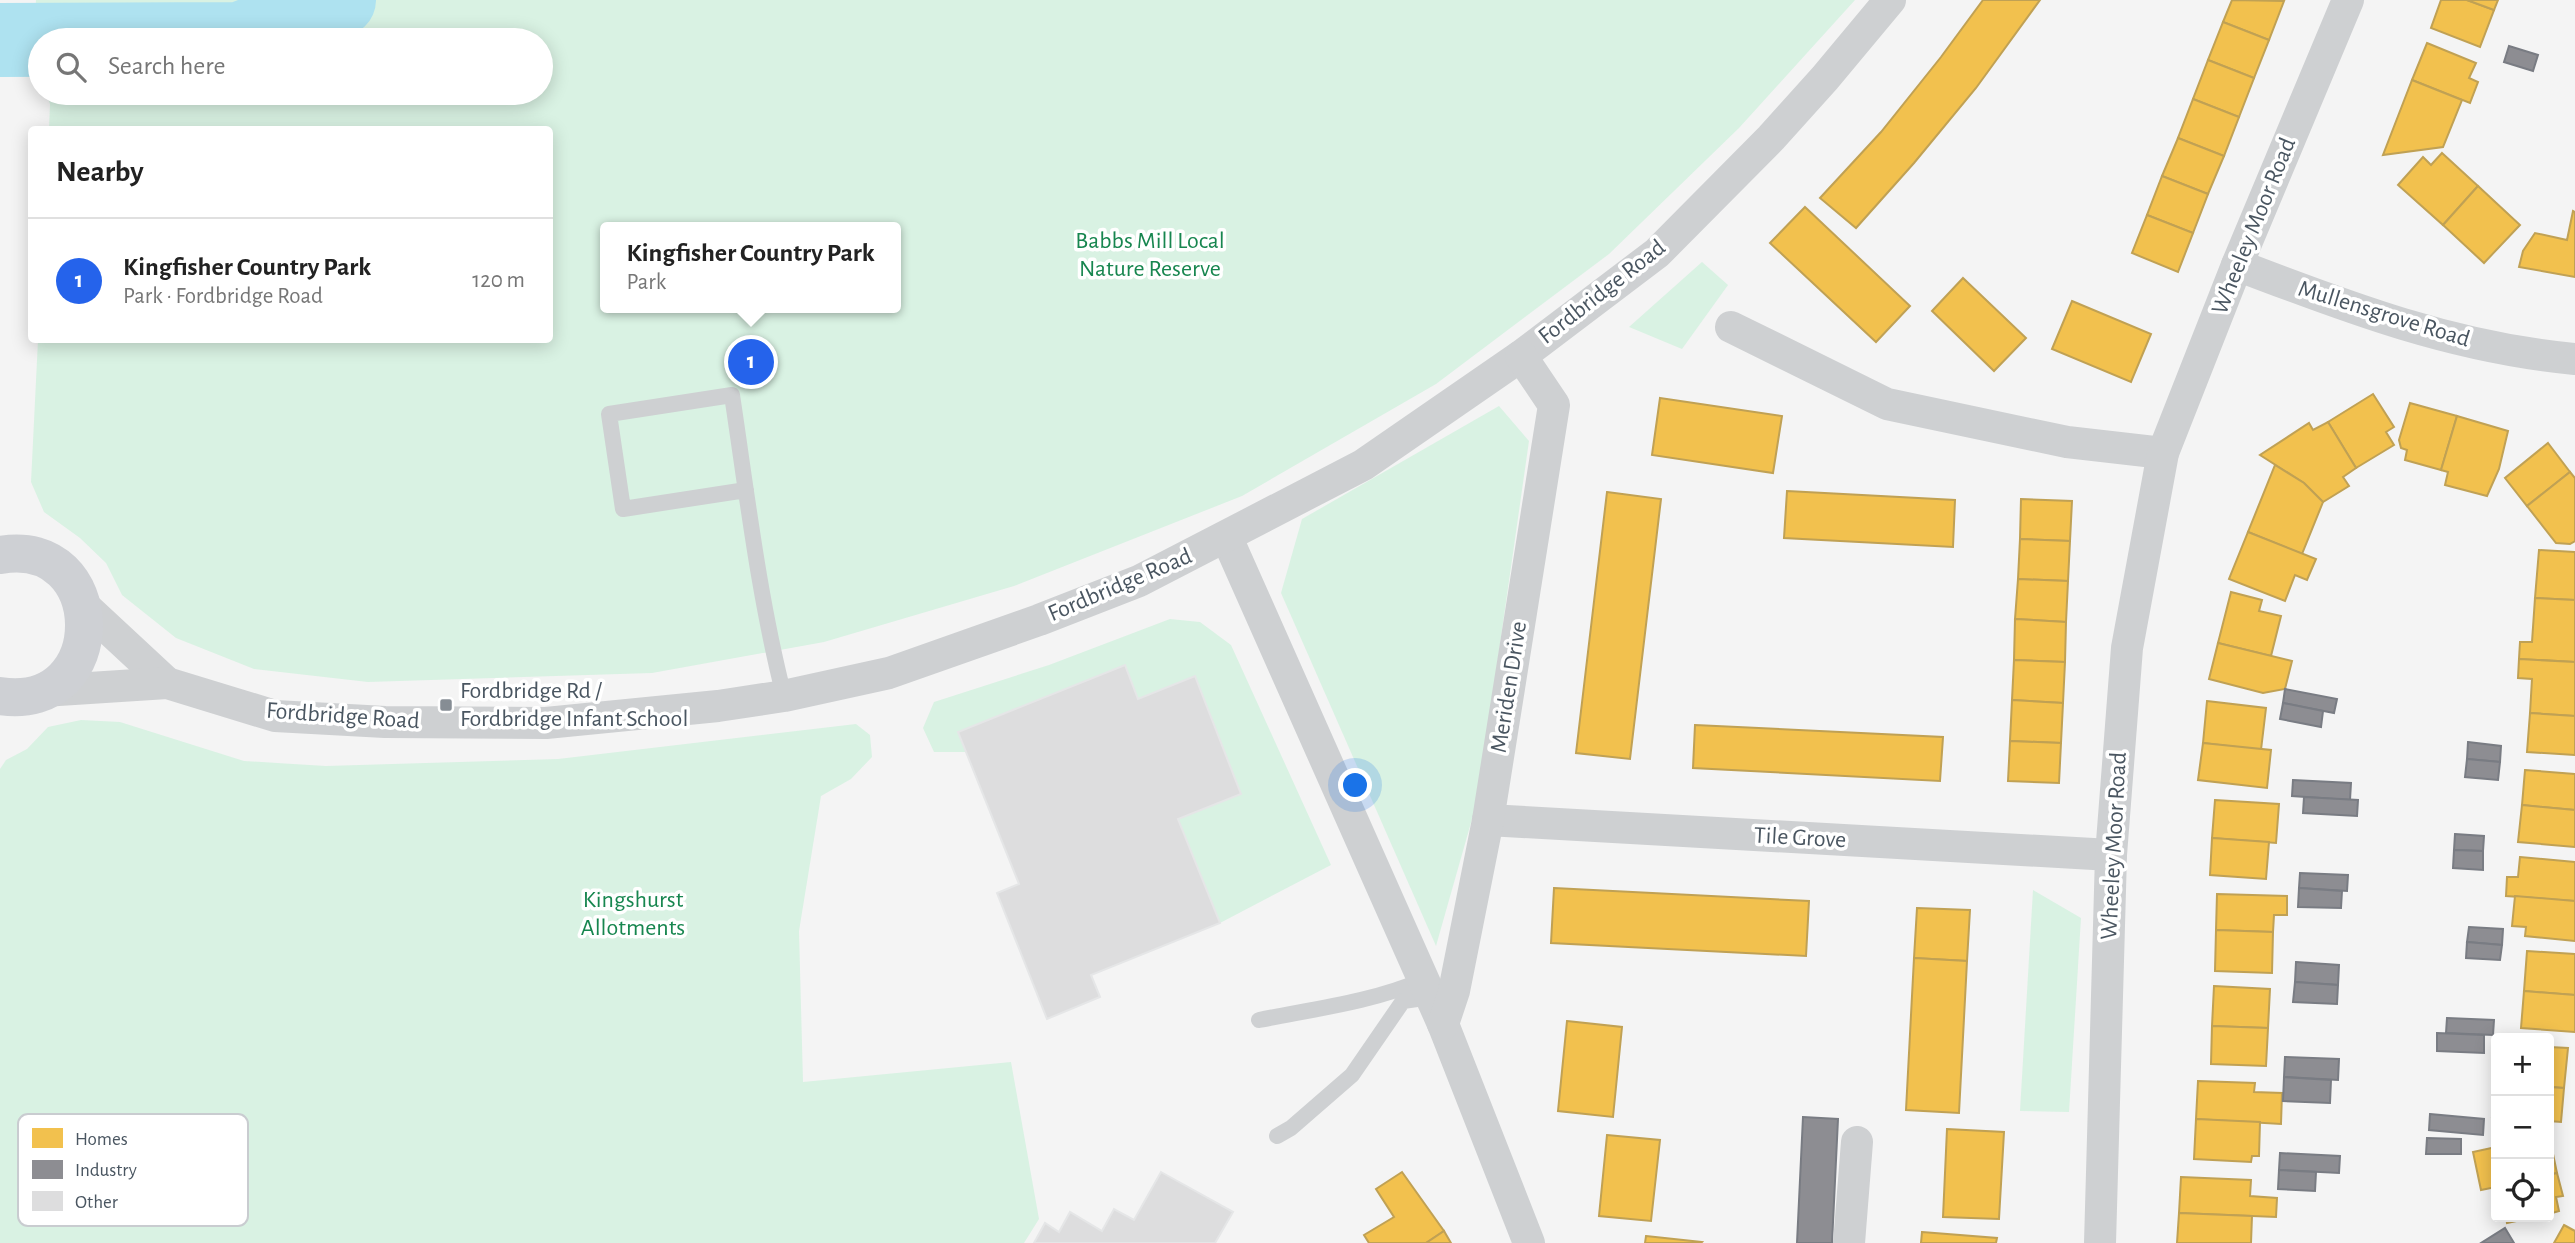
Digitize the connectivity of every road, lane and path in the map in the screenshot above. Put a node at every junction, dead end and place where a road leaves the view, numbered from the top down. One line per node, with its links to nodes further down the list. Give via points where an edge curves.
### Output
1 (1890, 0): 5 (street, Fordbridge Road, via 1771,138 1657,253)
2 (2348, 0): 3 (street, Wheeley Moor Road)
3 (2237, 265): 6 (street, Mullensgrove Road, via 2440,336); 7 (street, Wheeley Moor Road)
4 (1731, 327): 7 (street, via 1887,404 2067,442)
5 (1521, 356): 9 (street, Fordbridge Road, via 1363,466); 15 (street, Meriden Drive, via 1554,405)
6 (2575, 359)
7 (2163, 453): 16 (street, Wheeley Moor Road, via 2127,648)
8 (746, 490): 8 (lane, via 732,395 609,414 623,509); 13 (lane)
9 (1227, 538): 13 (street, Fordbridge Road, via 1139,581 902,669); 17 (street)
10 (10, 548): 11 (street, via 63,572)
11 (83, 604): 12 (street, Fordbridge Road); 14 (street, via 85,631 69,672 54,685)
12 (167, 683): 13 (street, Fordbridge Road, via 275,716 385,722 545,723); 14 (street, Fordbridge Road)
13 (784, 696)
14 (16, 700)
15 (1488, 820): 16 (street, Tile Grove); 17 (street, Meriden Drive, via 1454,991)
16 (2111, 855): 23 (street, Wheeley Moor Road)
17 (1432, 1000): 18 (lane, via 1399,990); 19 (lane, via 1403,1001 1352,1075); 21 (street)
18 (1259, 1020)
19 (1277, 1136)
20 (1857, 1142): 22 (street)
21 (1529, 1243)
22 (1849, 1243)
23 (2100, 1243)

